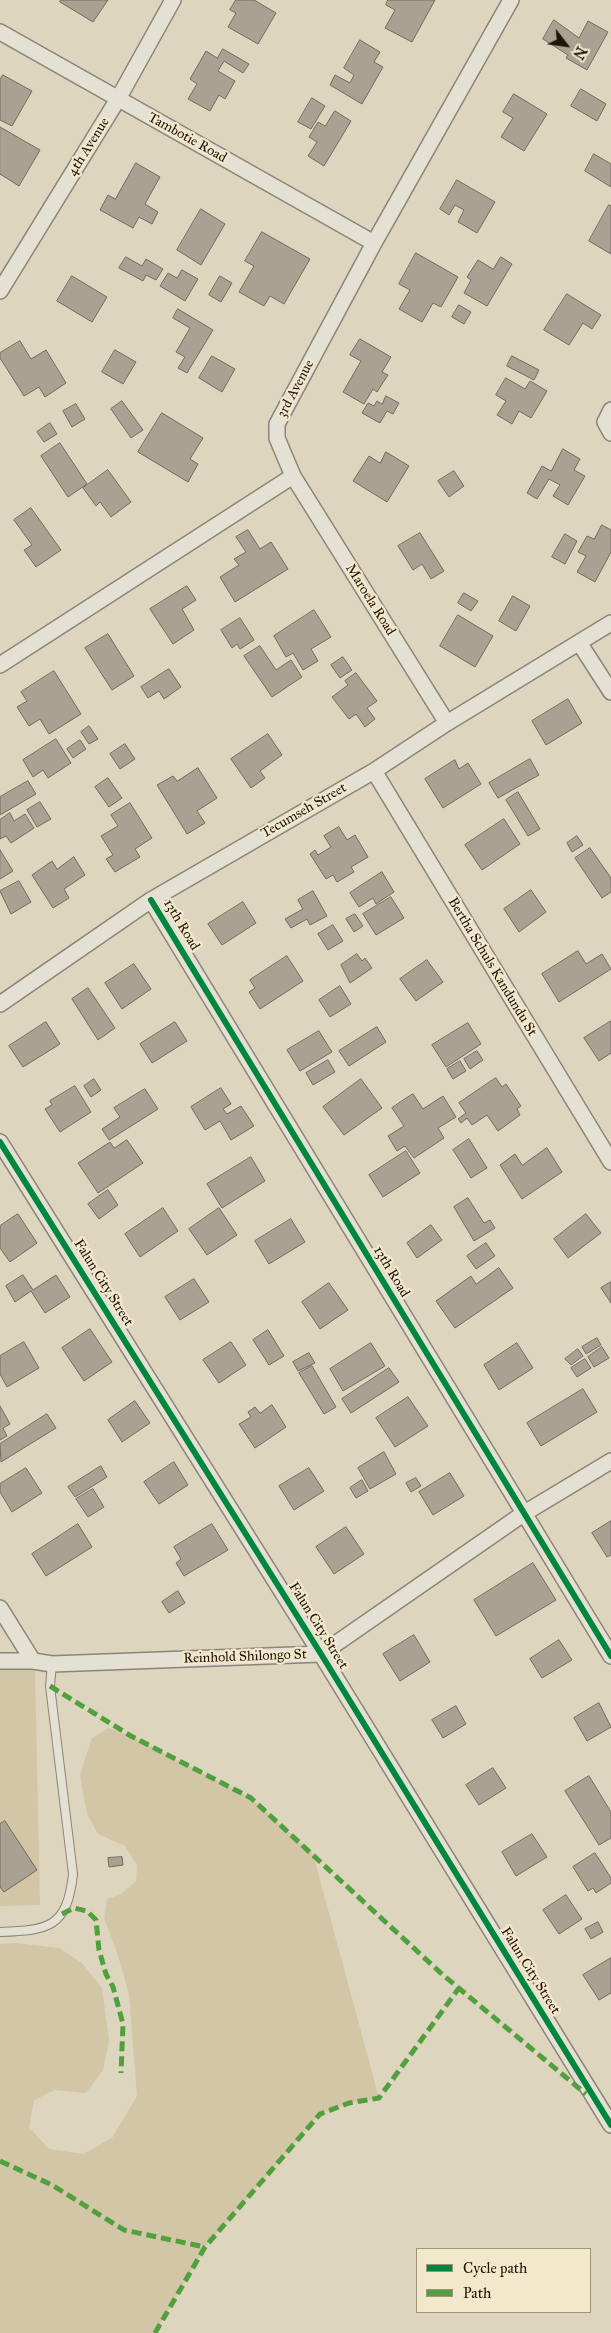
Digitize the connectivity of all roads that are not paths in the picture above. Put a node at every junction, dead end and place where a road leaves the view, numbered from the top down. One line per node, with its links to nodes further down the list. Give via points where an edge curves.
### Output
1 (173, 0): 4 (street, 4th Avenue)
2 (511, 0): 5 (street, 3rd Avenue)
3 (0, 32): 4 (street, Tambotie Road)
4 (118, 99): 5 (street, Tambotie Road); 6 (street, 4th Avenue)
5 (374, 243): 9 (street, 3rd Avenue, via 278,424 277,438)
6 (0, 291)
7 (611, 410): 8 (street, via 605,422)
8 (611, 433)
9 (293, 476): 12 (street); 14 (street, Maroela Road)
10 (611, 623): 11 (street, Tecumseh Street)
11 (580, 644): 13 (street); 14 (street, Tecumseh Street)
12 (0, 665)
13 (611, 692)
14 (447, 723): 15 (street, Tecumseh Street)
15 (374, 771): 16 (street, Tecumseh Street); 19 (street, Bertha Schuls Kandundu St)
16 (151, 900): 17 (street, Tecumseh Street); 21 (street, 13th Road)
17 (0, 1004)
18 (0, 1142): 23 (street, Falun City Street)
19 (611, 1162)
20 (611, 1461): 21 (street, Reinhold Shilongo St)
21 (523, 1514): 23 (street, Reinhold Shilongo St); 24 (street, 13th Road)
22 (0, 1608): 25 (street)
23 (321, 1654): 27 (street, Reinhold Shilongo St); 29 (street, Falun City Street)
24 (611, 1656)
25 (32, 1660): 26 (street, Reinhold Shilongo St); 27 (street, Reinhold Shilongo St)
26 (0, 1661)
27 (52, 1664): 28 (lane, via 50,1686 73,1874 71,1894 62,1914 54,1922 36,1931)
28 (0, 1932)
29 (611, 2125)

